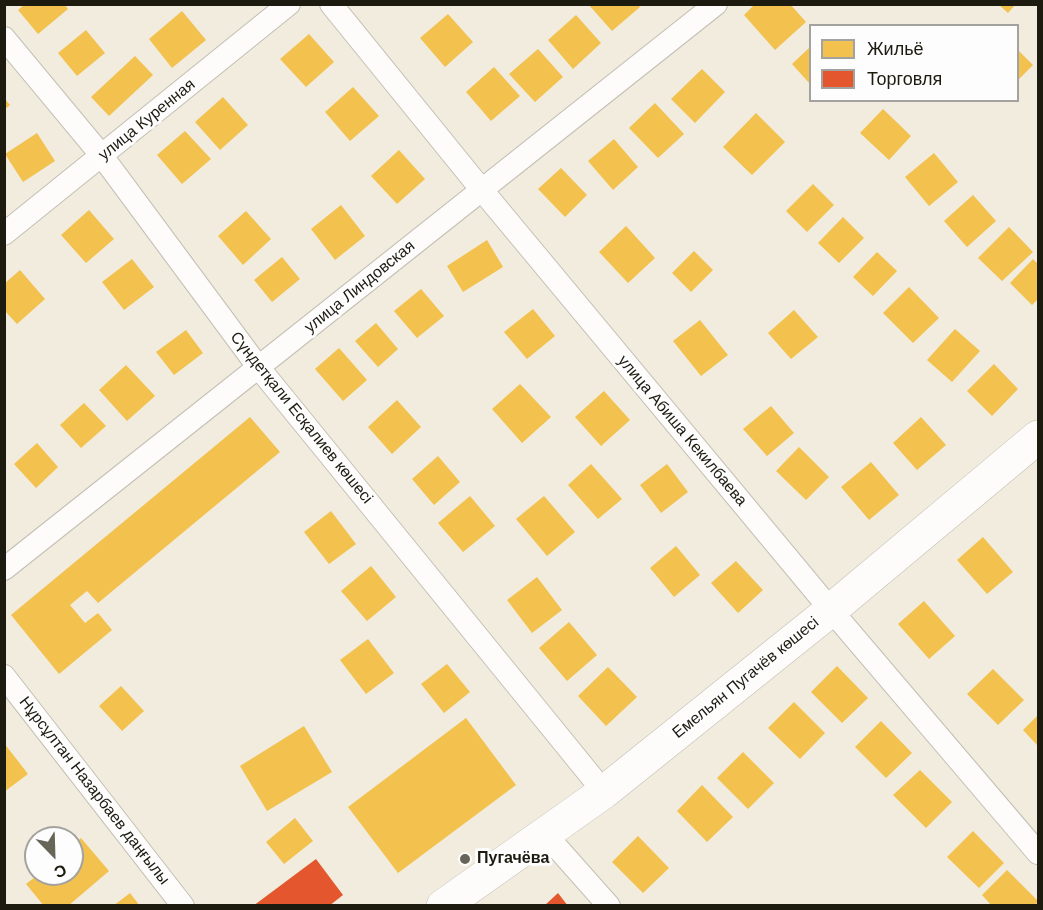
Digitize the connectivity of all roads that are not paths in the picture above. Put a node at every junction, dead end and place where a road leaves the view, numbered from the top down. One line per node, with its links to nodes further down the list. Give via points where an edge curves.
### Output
1 (289, 4): 6 (street, улица Куренная)
2 (331, 4): 7 (street, улица Абиша Кекилбаева)
3 (716, 4): 4 (street, улица Линдовская)
4 (690, 12): 7 (street, улица Линдовская)
5 (4, 38): 6 (street, Сүндетқали Есқалиев көшесі)
6 (102, 156): 8 (street, улица Куренная); 9 (street, Сүндетқали Есқалиев көшесі)
7 (481, 189): 9 (street, улица Линдовская); 12 (street, улица Абиша Кекилбаева)
8 (4, 234)
9 (259, 369): 11 (street, улица Линдовская); 14 (street, Сүндетқали Есқалиев көшесі)
10 (1038, 437): 12 (main road, Емельян Пугачёв көшесі)
11 (4, 569)
12 (831, 610): 14 (main road, Емельян Пугачёв көшесі); 16 (street, улица Абиша Кекилбаева)
13 (4, 676): 17 (street, Нұрсұлтан Назарбаев даңғылы)
14 (604, 792): 15 (main road, Емельян Пугачёв көшесі)
15 (546, 835): 18 (main road, Емельян Пугачёв көшесі); 19 (street)
16 (1038, 853)
17 (183, 906)
18 (443, 906)
19 (609, 906)

